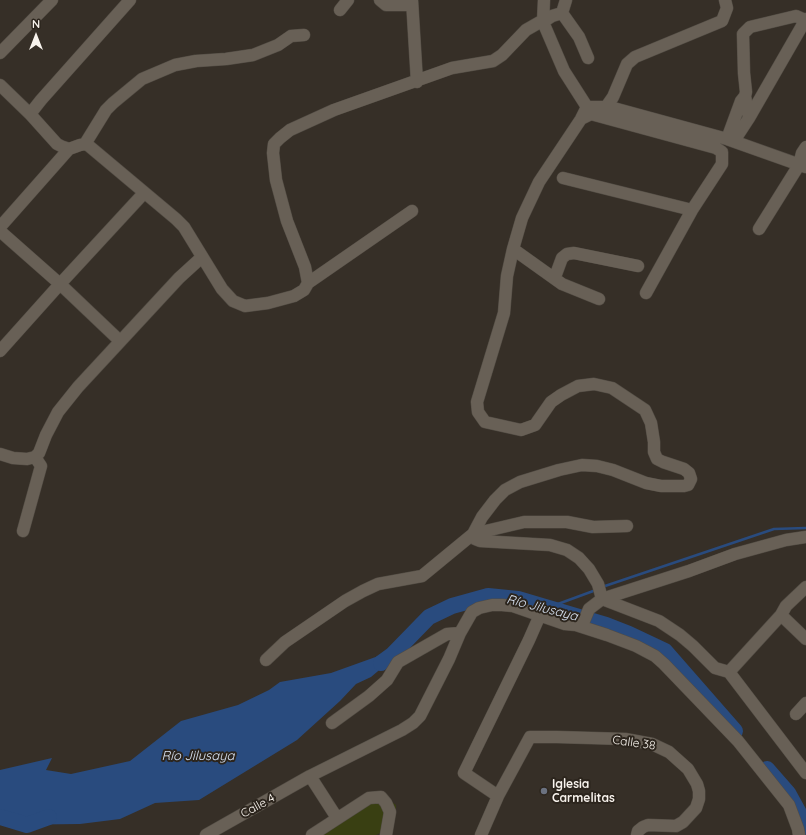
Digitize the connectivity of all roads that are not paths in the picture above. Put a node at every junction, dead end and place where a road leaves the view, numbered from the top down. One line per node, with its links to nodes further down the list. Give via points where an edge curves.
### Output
1 (52, 0): 14 (street)
2 (130, 0): 21 (street)
3 (348, 0): 9 (street)
4 (380, 0): 8 (street, via 386,5)
5 (544, 0): 12 (street)
6 (566, 0): 10 (street)
7 (725, 0): 20 (street, via 727,8 722,21 635,57 627,64)
8 (412, 3): 16 (street)
9 (340, 10)
10 (562, 13): 12 (street); 15 (street, via 579,37)
11 (806, 20): 18 (street, via 796,16 750,27 743,34 746,92); 22 (street)
12 (543, 22): 16 (street, via 526,30 493,61 452,68); 19 (street, via 564,70)
13 (304, 35): 25 (street, via 291,36 278,45 253,55 175,65 142,79 106,110)
14 (0, 53)
15 (588, 58)
16 (416, 82): 40 (street, via 334,110 290,130 274,144 276,180)
17 (0, 85): 21 (street)
18 (744, 96): 22 (street); 24 (street)
19 (587, 107): 20 (street); 23 (street)
20 (606, 107): 24 (street)
21 (30, 114): 27 (street, via 57,144)
22 (749, 118): 24 (street)
23 (581, 119): 31 (street, via 591,114 716,148 722,152 722,164); 36 (street, via 539,182 522,218)
24 (730, 140): 28 (street)
25 (85, 144): 27 (street); 30 (street)
26 (806, 147): 28 (street, via 802,153)
27 (69, 149): 33 (street)
28 (802, 166): 34 (street)
29 (563, 178): 31 (street)
30 (144, 193): 37 (street, via 184,227); 41 (street)
31 (692, 210): 42 (street)
32 (412, 211): 40 (street)
33 (0, 226)
34 (759, 229)
35 (0, 231): 41 (street)
36 (513, 249): 39 (street); 50 (street, via 507,276 504,313 478,402 478,412 485,422 521,430 535,425 551,402 578,386 594,384 612,388 644,410 651,423 657,459 689,473 691,480 684,486 661,486 597,466 582,465 559,470 520,482 505,490 482,517)
37 (202, 257): 40 (street, via 222,289 233,301 245,306 294,296 304,290); 44 (street)
38 (638, 266): 39 (street, via 574,253 562,258)
39 (555, 277): 43 (street, via 562,284)
40 (308, 283)
41 (60, 284): 44 (street); 45 (street)
42 (646, 292)
43 (599, 299)
44 (120, 341): 47 (street, via 62,407)
45 (0, 351)
46 (0, 454): 47 (street, via 13,458)
47 (35, 457): 49 (street, via 41,466)
48 (627, 526): 50 (street, via 593,527 567,522 524,522)
49 (22, 531)
50 (473, 534): 53 (street, via 480,542 550,545 567,550 579,558 588,569); 59 (street, via 422,576 378,584 363,591 285,642)
51 (806, 537): 53 (street, via 736,554 689,571)
52 (806, 587): 55 (street, via 786,606)
53 (600, 591): 56 (street); 60 (street, via 659,621 680,635 715,668)
54 (540, 615): 56 (street, Calle 4, via 566,624); 57 (street, Calle 4, via 513,606 492,605 472,612); 66 (street, via 464,773)
55 (781, 615): 58 (street); 60 (street)
56 (582, 620): 73 (street, Calle 4, via 655,656 664,664 738,741 789,805)
57 (460, 633): 63 (street, via 442,636 398,662 387,680); 65 (street, Calle 4, via 420,716 413,723)
58 (806, 639)
59 (266, 660)
60 (728, 672): 64 (street)
61 (806, 703): 62 (street)
62 (796, 714)
63 (332, 723)
64 (806, 773)
65 (310, 776): 67 (street); 68 (street, Calle 4)
66 (498, 796): 71 (street); 72 (street, Calle 38, via 530,737 642,741 661,747 679,759 697,784 699,799 696,808 683,822 676,826 648,825 638,831)
67 (337, 818): 69 (street); 70 (street, via 369,798 381,798 390,812)
68 (206, 835)
69 (312, 835)
70 (386, 835)
71 (481, 835)
72 (637, 835)
73 (799, 835)

